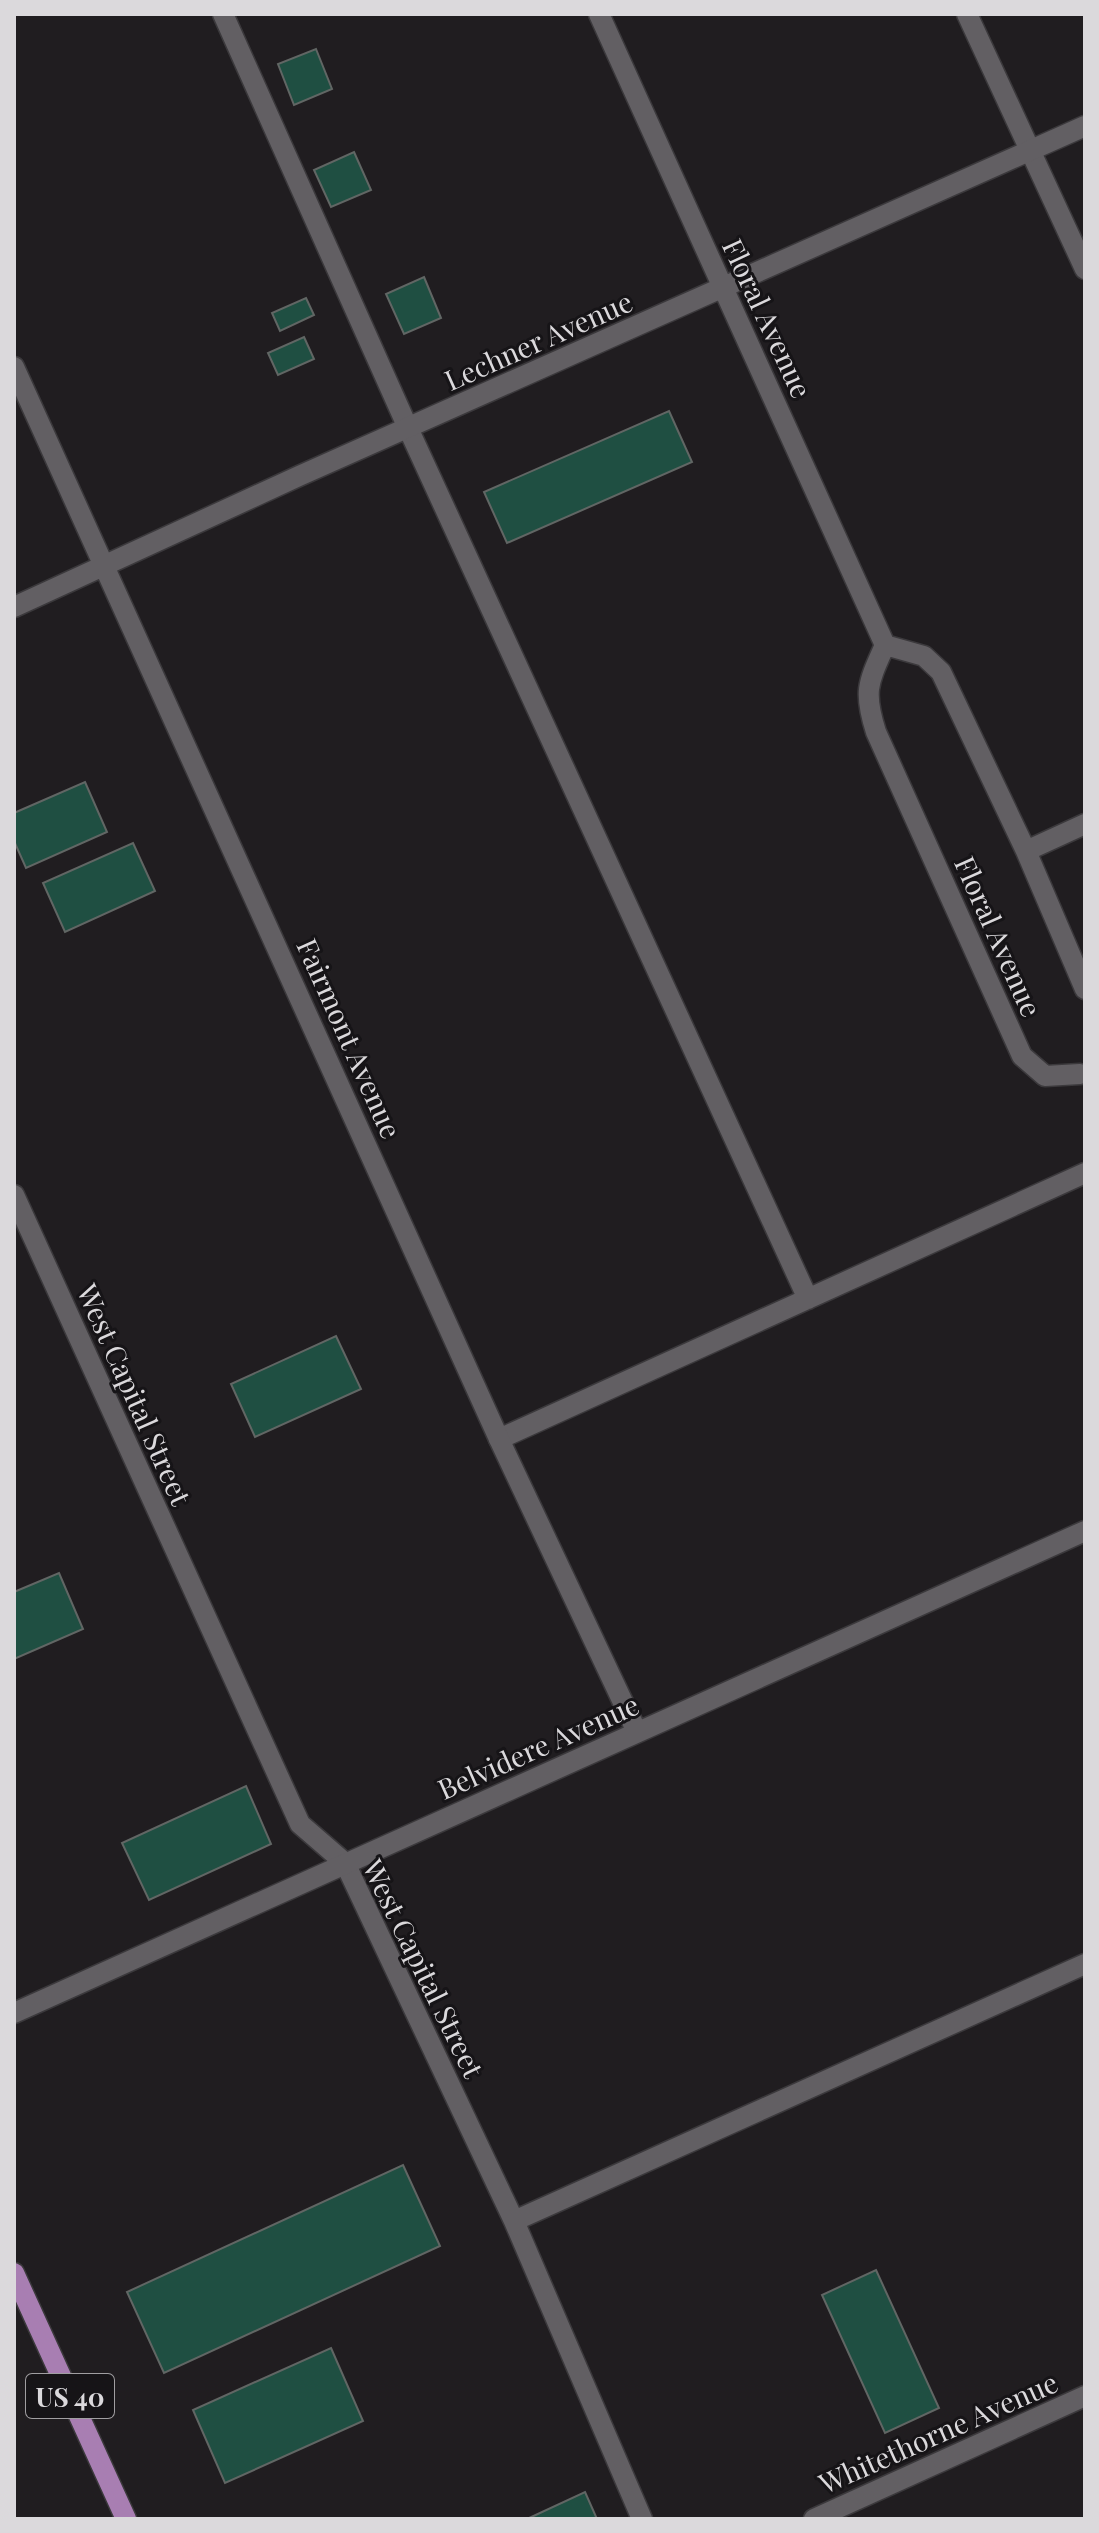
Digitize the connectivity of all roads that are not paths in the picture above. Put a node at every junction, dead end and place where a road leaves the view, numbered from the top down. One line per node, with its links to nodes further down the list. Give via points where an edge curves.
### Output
1 (223, 14): 9 (street)
2 (599, 14): 7 (street, Floral Avenue)
3 (967, 14): 5 (street)
4 (1085, 126): 5 (street, Lechner Avenue)
5 (1029, 151): 6 (street); 7 (street, Lechner Avenue)
6 (1085, 269)
7 (724, 289): 9 (street, Lechner Avenue); 12 (street, Floral Avenue)
8 (14, 367): 10 (street, Fairmont Avenue)
9 (408, 428): 10 (street, Lechner Avenue); 19 (street)
10 (105, 565): 11 (street, Lechner Avenue); 20 (street, Fairmont Avenue)
11 (14, 607)
12 (885, 645): 14 (street, Floral Avenue, via 924,656 941,672); 16 (street, Floral Avenue, via 868,683 876,732 1022,1056 1045,1076)
13 (1085, 824): 14 (street)
14 (1026, 851): 15 (street, Floral Avenue)
15 (1085, 989)
16 (1083, 1075)
17 (1085, 1173): 19 (street)
18 (14, 1195): 23 (street, West Capital Street, via 300,1824)
19 (808, 1299): 20 (street)
20 (499, 1439): 22 (street, Fairmont Avenue)
21 (1085, 1531): 22 (street, Belvidere Avenue)
22 (637, 1732): 23 (street, Belvidere Avenue)
23 (345, 1863): 25 (street, Belvidere Avenue); 26 (street, West Capital Street)
24 (1085, 1964): 26 (street)
25 (14, 2013)
26 (514, 2221): 30 (street, West Capital Street)
27 (14, 2273): 29 (main road, US 40)
28 (1085, 2396): 31 (street, Whitethorne Avenue)
29 (126, 2519)
30 (642, 2519)
31 (814, 2519)

